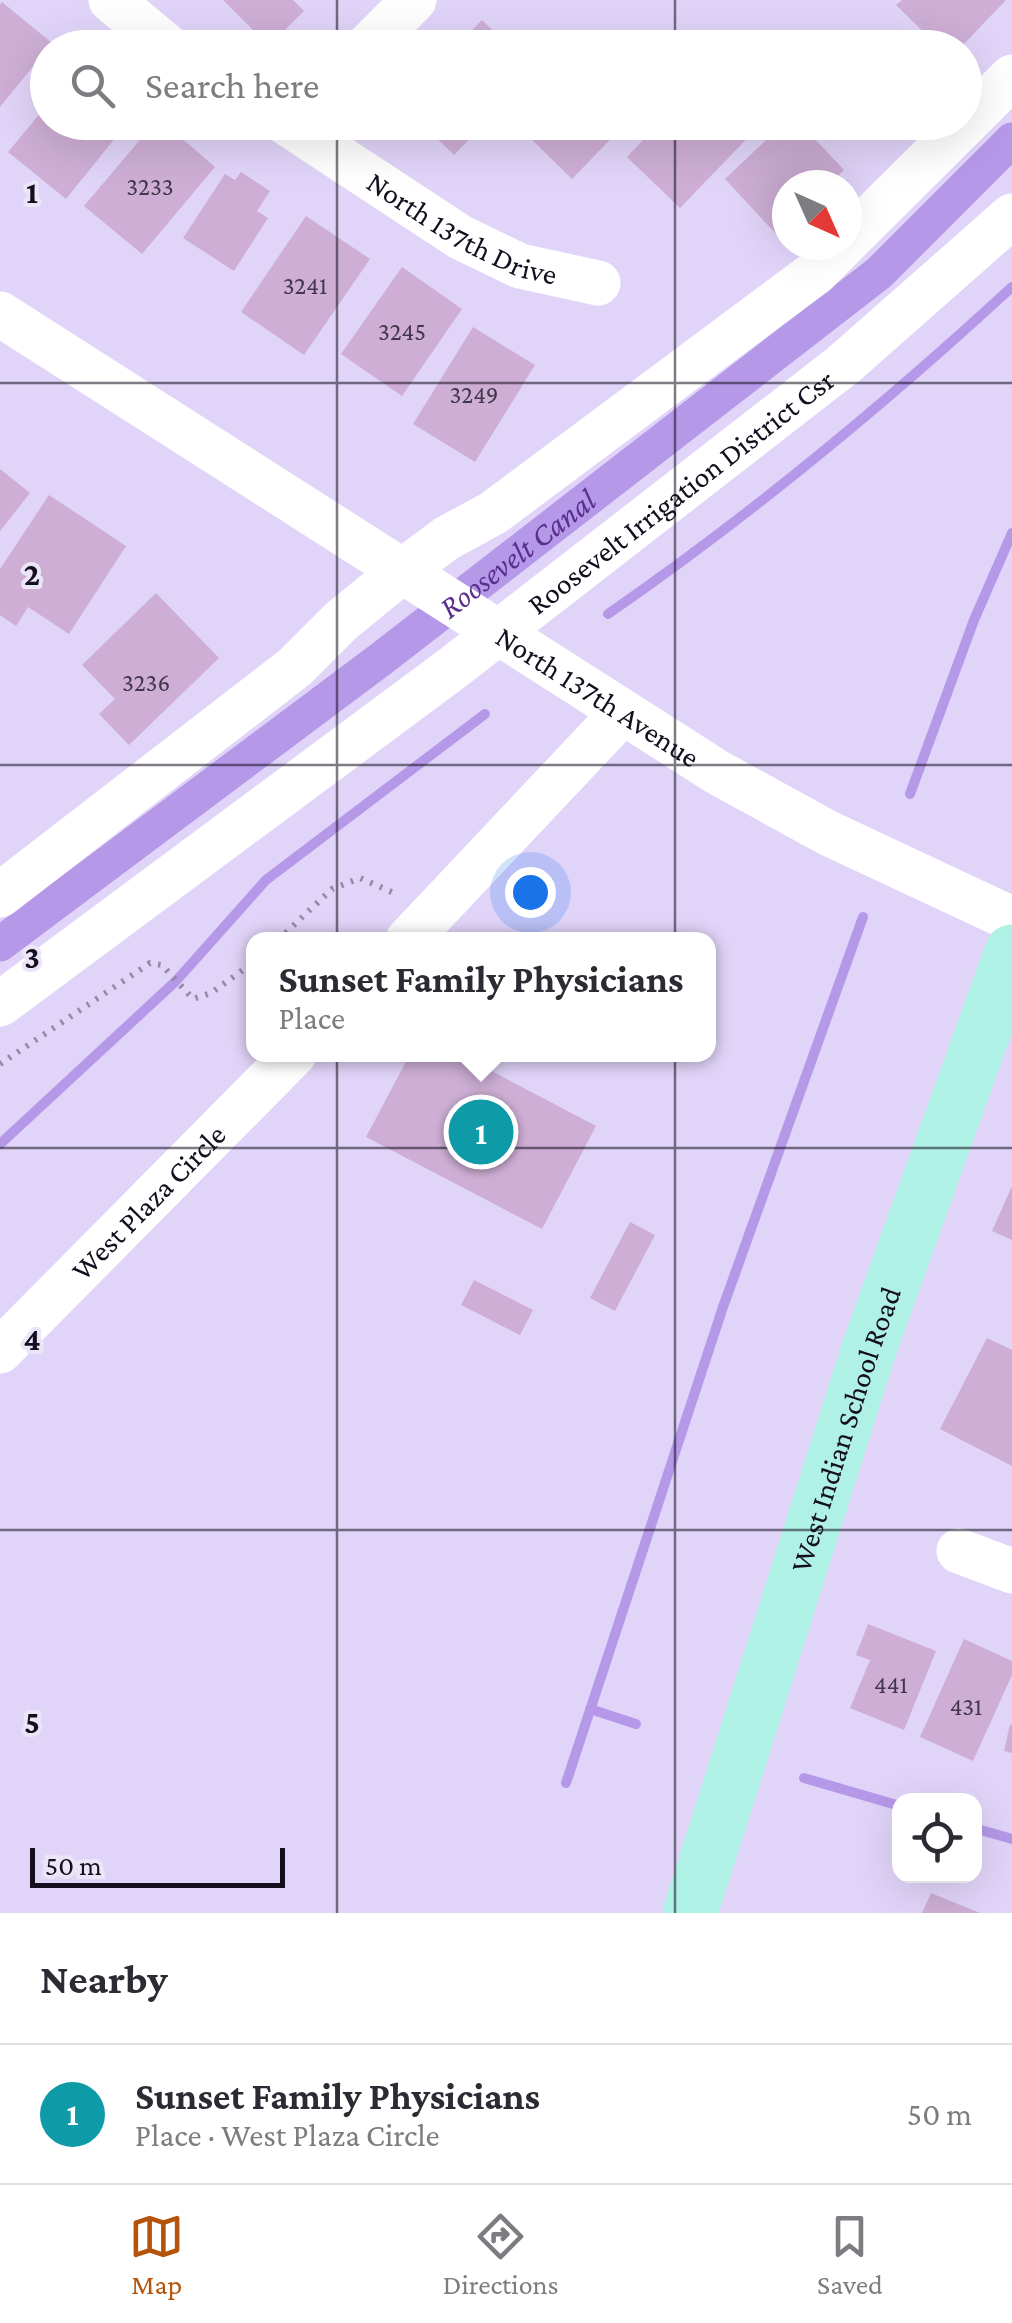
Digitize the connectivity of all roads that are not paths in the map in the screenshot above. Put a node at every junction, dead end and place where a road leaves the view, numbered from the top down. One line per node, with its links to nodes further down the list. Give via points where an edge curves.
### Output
1 (111, 0): 3 (street)
2 (414, 0): 4 (street)
3 (147, 30)
4 (384, 30)
5 (1012, 77): 6 (street)
6 (982, 107)
7 (314, 140): 12 (street, North 137th Drive, via 460,236 520,266)
8 (949, 140): 10 (street)
9 (1012, 216): 15 (street, Roosevelt Irrigation District Csr, via 842,365)
10 (862, 226)
11 (827, 260): 14 (street)
12 (598, 284)
13 (0, 314): 14 (street, North 137th Avenue)
14 (407, 576): 15 (street, North 137th Avenue); 17 (street, via 341,621 295,667)
15 (487, 626): 16 (street, North 137th Avenue); 21 (street, Roosevelt Irrigation District Csr)
16 (622, 713): 18 (street, North 137th Avenue, via 855,845); 19 (street)
17 (0, 895)
18 (1012, 919)
19 (416, 932)
20 (1012, 952): 26 (main road, West Indian School Road, via 864,1365)
21 (0, 1004)
22 (286, 1062): 23 (street, West Plaza Circle)
23 (0, 1351)
24 (960, 1551): 25 (street)
25 (1012, 1570)
26 (690, 1913)

